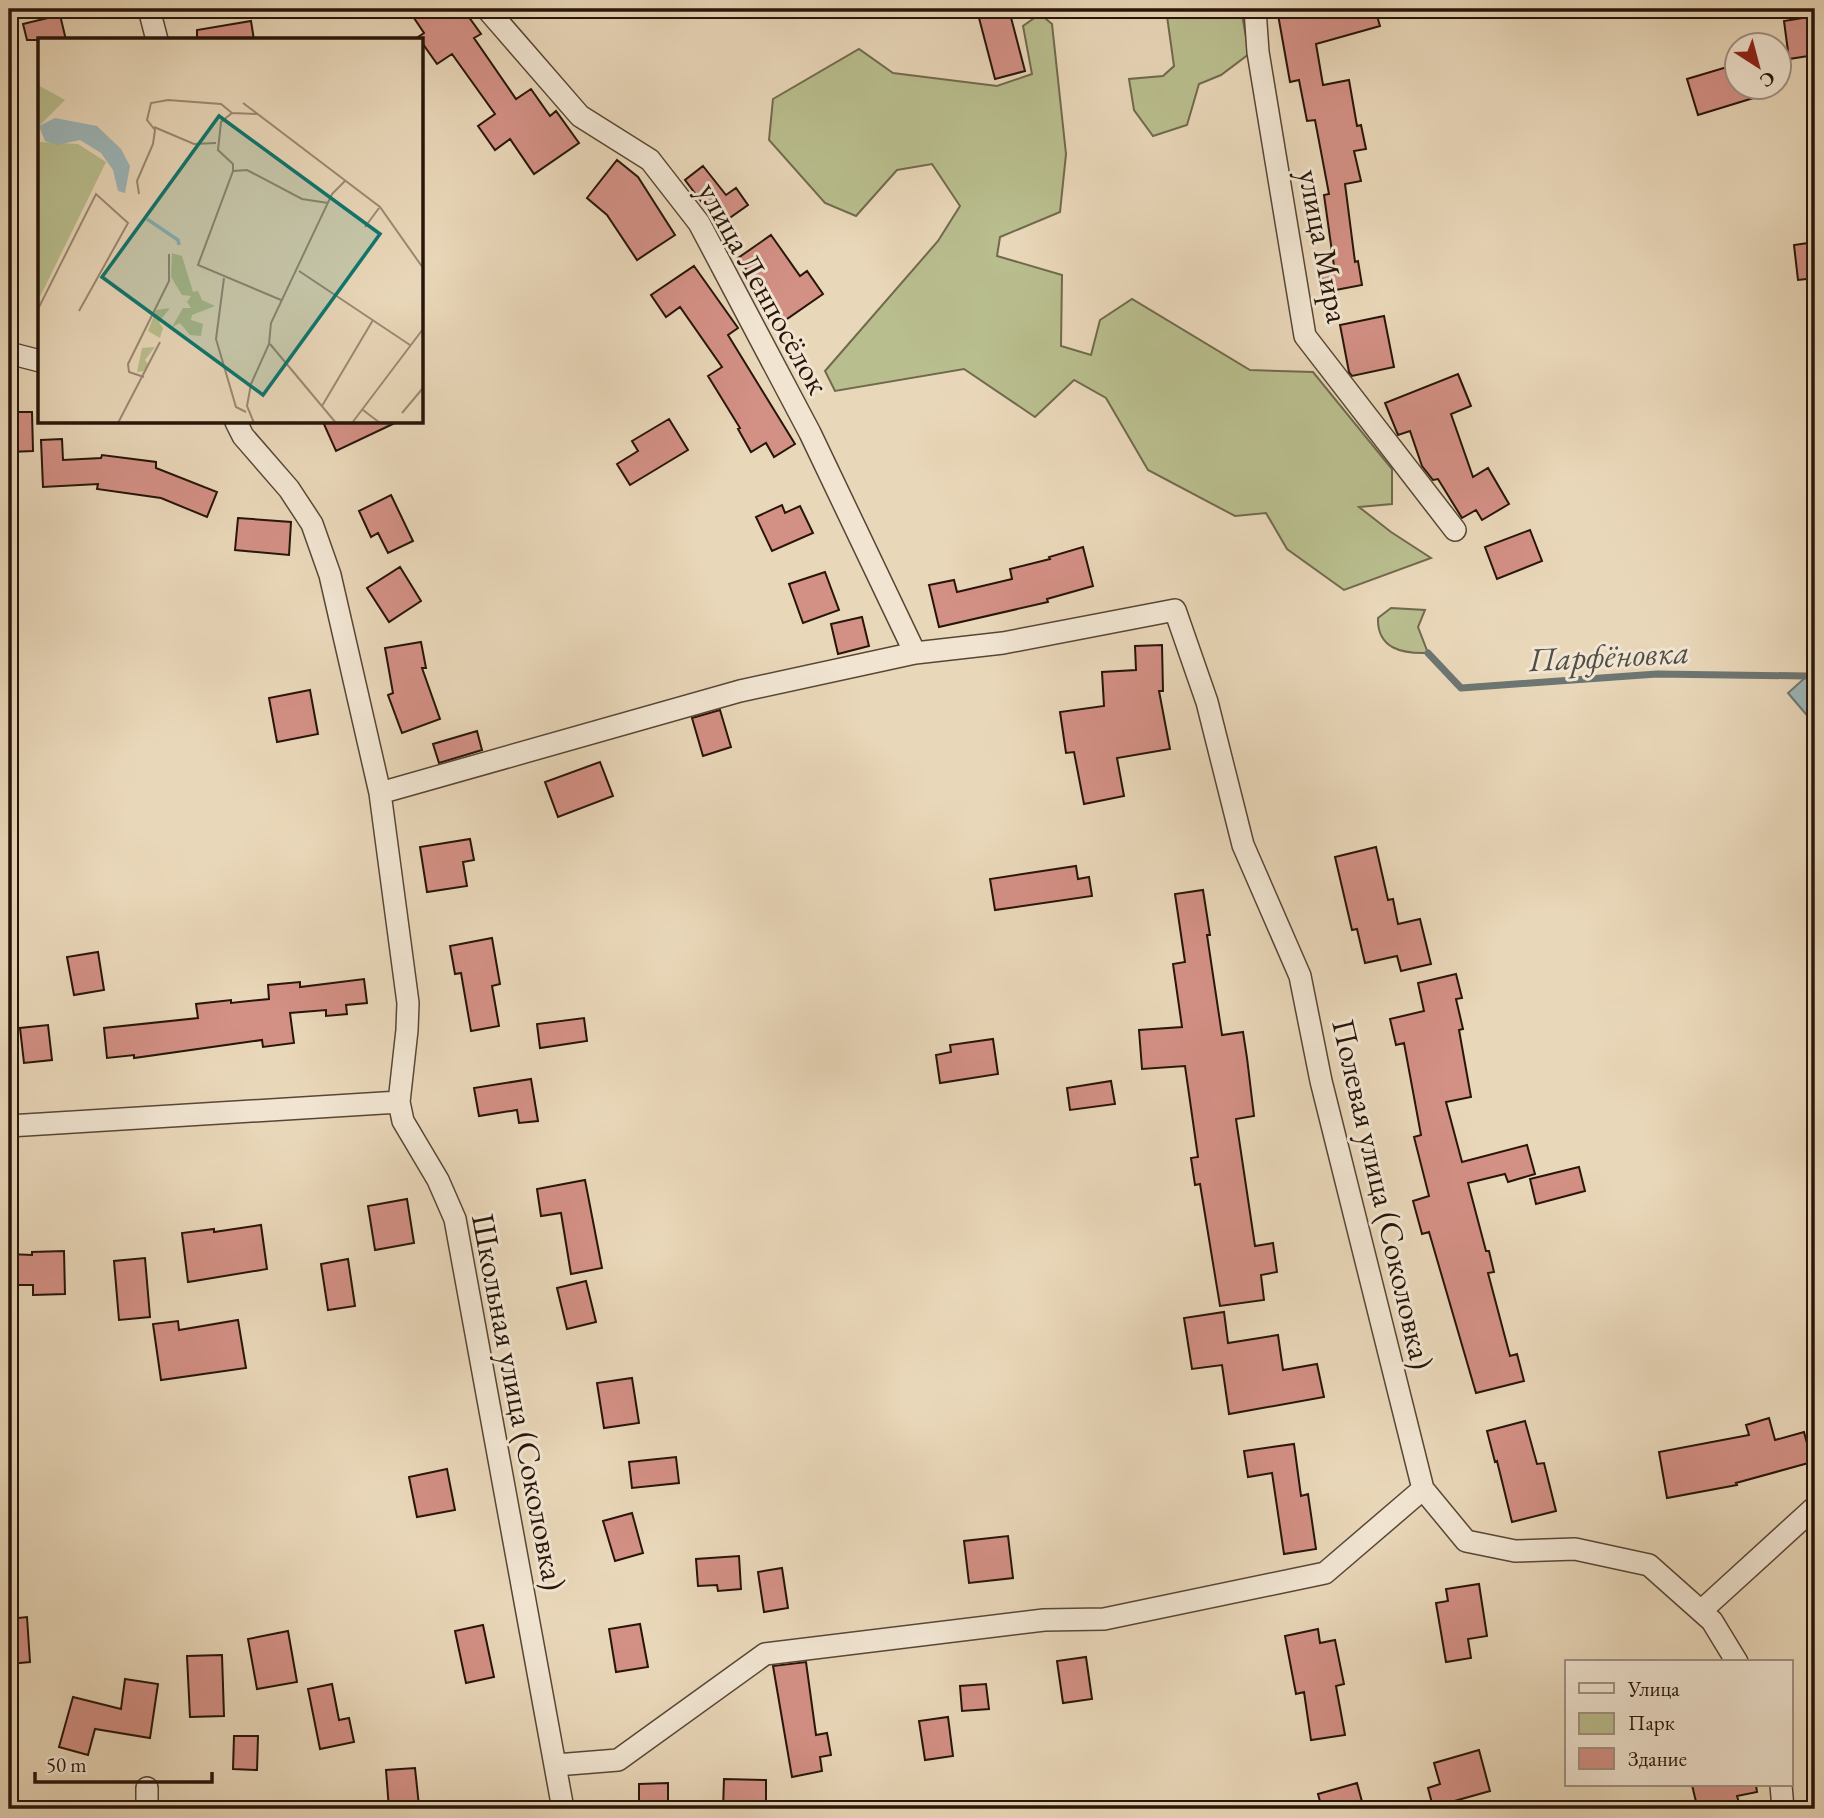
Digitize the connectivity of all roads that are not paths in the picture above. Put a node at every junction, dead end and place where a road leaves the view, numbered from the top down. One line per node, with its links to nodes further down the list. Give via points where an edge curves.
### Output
1 (149, 9): 4 (street)
2 (487, 9): 9 (street, улица Ленпосёлок, via 580,116 650,160 699,223 810,433)
3 (1255, 9): 8 (street, улица Мира, via 1258,52 1305,336)
4 (156, 38)
5 (9, 354): 6 (street)
6 (38, 361)
7 (237, 424): 10 (street, Школьная улица (Соколовка), via 312,524 330,575)
8 (1455, 530)
9 (915, 653): 10 (street, via 740,691); 13 (street, Полевая улица (Соколовка), via 1003,643 1175,610 1207,702 1243,845 1300,976 1328,1108)
10 (380, 793): 11 (street, Школьная улица (Соколовка), via 408,1003)
11 (399, 1102): 12 (street); 17 (street, Школьная улица (Соколовка), via 403,1121 455,1219)
12 (9, 1126)
13 (1423, 1489): 15 (street, Полевая улица (Соколовка), via 1466,1541 1515,1551 1575,1549 1649,1565); 17 (street, via 1325,1573 1104,1619 1044,1620 765,1654 618,1760)
14 (1815, 1507): 15 (street)
15 (1701, 1611): 16 (street, Полевая улица (Соколовка), via 1712,1620)
16 (1736, 1660)
17 (556, 1765): 19 (street, Школьная улица (Соколовка))
18 (1782, 1786): 20 (street)
19 (563, 1809)
20 (1783, 1809)

